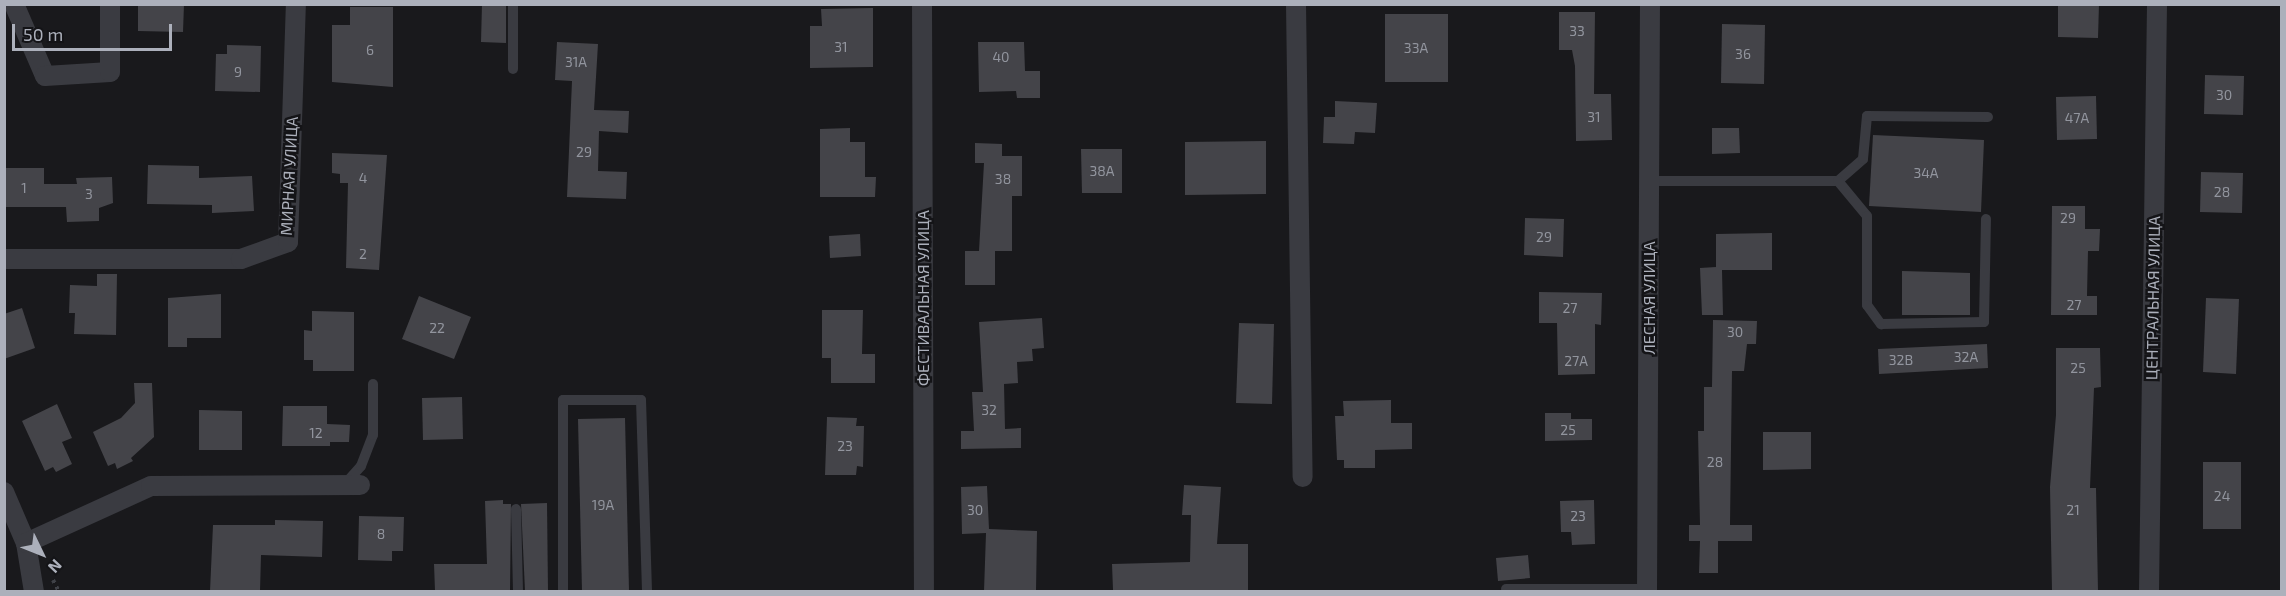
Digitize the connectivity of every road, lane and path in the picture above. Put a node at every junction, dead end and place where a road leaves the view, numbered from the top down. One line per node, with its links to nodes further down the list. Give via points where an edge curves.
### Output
1 (14, 4): 2 (street, via 45,76 110,72)
2 (110, 4)
3 (296, 4): 14 (street, МИРНАЯ УЛИЦА, via 288,242 241,259)
4 (513, 4): 9 (lane)
5 (922, 4): 27 (street, ФЕСТИВАЛЬНАЯ УЛИЦА)
6 (1296, 4): 16 (street)
7 (1650, 4): 11 (street, ЛЕСНАЯ УЛИЦА)
8 (2157, 4): 28 (street, ЦЕНТРАЛЬНАЯ УЛИЦА)
9 (513, 69)
10 (1988, 117): 12 (lane, via 1867,116 1863,159)
11 (1649, 181): 12 (lane); 22 (street, ЛЕСНАЯ УЛИЦА)
12 (1838, 181): 13 (lane, via 1867,216 1867,305 1881,324 1984,322)
13 (1986, 219)
14 (4, 259)
15 (373, 384): 17 (lane, via 373,435)
16 (1304, 477)
17 (352, 485): 20 (street, via 151,486)
18 (4, 492): 20 (street)
19 (516, 509): 24 (lane)
20 (26, 543): 23 (street)
21 (1506, 589): 22 (lane)
22 (1647, 590)
23 (34, 591)
24 (518, 591)
25 (563, 591): 26 (lane, via 563,400 641,400)
26 (647, 591)
27 (924, 591)
28 (2149, 591)

